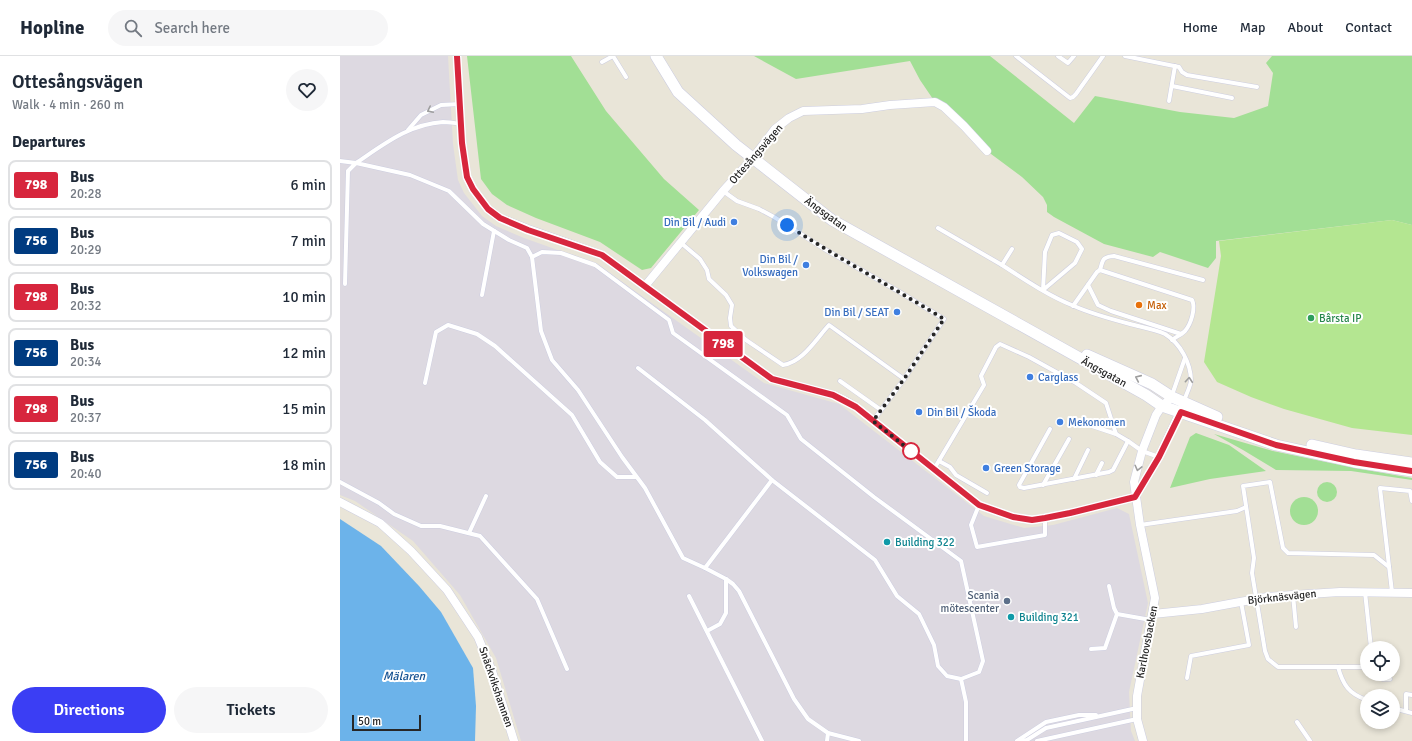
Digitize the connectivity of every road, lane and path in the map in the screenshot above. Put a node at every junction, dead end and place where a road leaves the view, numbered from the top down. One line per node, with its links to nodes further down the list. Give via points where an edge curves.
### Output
1 (457, 56): 16 (street)
2 (613, 56): 9 (lane); 11 (lane)
3 (656, 56): 20 (main road, Ängsgatan, via 678,92)
4 (1016, 56): 7 (lane, via 1070,98 1076,94)
5 (1058, 56): 6 (lane, via 1068,63)
6 (1074, 56)
7 (1103, 56)
8 (1125, 56): 10 (lane)
9 (602, 62)
10 (1176, 66): 12 (lane); 13 (lane, via 1187,75)
11 (626, 77)
12 (1172, 86): 14 (lane); 15 (lane)
13 (1257, 87)
14 (1232, 98)
15 (1169, 102)
16 (460, 104): 17 (street); 18 (lane, one-way to 18, via 441,105 421,115)
17 (462, 124): 18 (lane, via 443,122 422,125); 34 (street, via 467,177 488,209 500,218 528,230 602,255)
18 (408, 131): 22 (lane)
19 (987, 151): 20 (street, Ottesångsvägen, via 944,107 934,102 862,109 803,111 775,129)
20 (753, 158): 23 (street, Ottesångsvägen); 38 (main road, Ängsgatan, via 832,220)
21 (340, 161): 22 (lane)
22 (356, 163): 25 (lane, via 410,175 449,191 483,224); 32 (lane, via 348,171)
23 (723, 191): 26 (street, Ottesångsvägen); 43 (lane, via 737,201 759,208 944,319)
24 (938, 228): 29 (lane)
25 (494, 231): 28 (lane, via 527,248); 36 (lane)
26 (681, 242): 34 (street, Ottesångsvägen); 43 (lane, via 700,259 710,278 732,305 731,326 746,340 783,365 801,357 829,324)
27 (1012, 249): 29 (lane)
28 (532, 257): 65 (lane, via 541,331 552,360 578,390); 101 (lane, via 542,252 561,253 596,265 669,320 673,333 787,415 801,439 961,561 983,661 979,672)
29 (1002, 265): 35 (lane)
30 (1100, 270): 31 (lane, via 1103,260 1114,256); 33 (lane); 39 (lane, via 1192,300 1194,308 1190,323)
31 (1202, 280)
32 (345, 284)
33 (1088, 285): 37 (lane); 39 (lane, via 1098,304 1111,311)
34 (645, 286): 51 (street, via 772,379 833,395 856,407)
35 (1043, 290): 35 (lane, via 1075,263 1082,249 1077,242 1059,233 1052,235 1045,252); 37 (lane)
36 (482, 295)
37 (1073, 306): 40 (lane, via 1165,334)
38 (1029, 330): 46 (main road, Ängsgatan, one-way to 38, via 1152,384); 47 (main road, Ängsgatan)
39 (1181, 334): 40 (lane)
40 (1172, 340): 41 (lane)
41 (1185, 358): 46 (lane); 48 (lane, one-way to 41, via 1191,382)
42 (638, 368): 67 (lane, via 705,420)
43 (904, 379): 49 (lane)
44 (840, 381): 49 (lane)
45 (425, 383): 65 (lane, via 436,332 448,325 476,334 496,346 572,415 600,462 617,477)
46 (1172, 397): 47 (street); 48 (main road, Ängsgatan)
47 (1162, 406): 48 (main road, Ängsgatan); 57 (street, Karlhovsbacken)
48 (1182, 407): 58 (street); 61 (main road, via 1274,436 1356,455); 63 (main road, via 1276,445 1354,462)
49 (881, 410): 51 (lane)
50 (1074, 420): 53 (lane)
51 (873, 421): 62 (street)
52 (1050, 429): 69 (lane, via 1019,485 1024,488)
53 (1116, 434): 55 (lane); 59 (lane, via 1106,403 1076,383 1000,344 981,376 984,385)
54 (1069, 439): 69 (lane)
55 (1128, 441): 57 (lane); 64 (lane, via 1113,470)
56 (1088, 450): 66 (lane)
57 (1142, 451): 58 (lane); 72 (street, Karlhovsbacken, one-way to 72, via 1134,482)
58 (1159, 457): 72 (street)
59 (939, 461): 62 (lane); 70 (lane, via 950,467 956,475)
60 (1102, 463): 64 (lane)
61 (1412, 463)
62 (934, 469): 75 (street)
63 (1412, 471)
64 (1096, 475): 66 (lane)
65 (636, 476): 81 (lane, via 683,558)
66 (1074, 479): 69 (lane)
67 (772, 480): 81 (lane); 101 (lane, via 875,560 897,596 919,614 934,645 938,666 947,676)
68 (340, 482): 79 (lane, via 394,514 421,526 440,526)
69 (1043, 484)
70 (988, 493)
71 (486, 496): 79 (lane)
72 (1135, 497): 77 (street); 78 (street, Karlhovsbacken)
73 (1412, 501): 80 (lane, via 1410,491 1380,488)
74 (340, 502): 112 (street, Snäckvikshamnen, via 380,523 411,551 447,590 478,638 492,671)
75 (979, 505): 77 (street, via 1013,517 1032,520); 77 (lane, via 971,525 978,547 1045,535)
76 (1246, 506): 78 (lane, via 1237,512); 80 (lane, via 1243,486 1270,482 1282,548 1288,553 1374,555); 89 (lane, via 1254,558 1252,573)
77 (1045, 518)
78 (1140, 525): 92 (street, Karlhovsbacken, via 1155,598)
79 (469, 533): 99 (lane, via 480,536 538,599)
80 (1389, 567): 85 (lane)
81 (705, 568): 82 (lane)
82 (726, 579): 94 (lane, via 726,613 720,624); 111 (lane, via 739,590 794,699 808,719)
83 (1109, 586): 91 (lane)
84 (1364, 592): 85 (street, Björknäsvägen); 87 (street, Björknäsvägen); 95 (lane)
85 (1392, 593): 86 (street, Björknäsvägen)
86 (1412, 593)
87 (1292, 595): 89 (street, Björknäsvägen); 93 (lane)
88 (689, 596): 94 (lane)
89 (1256, 599): 90 (street, Björknäsvägen); 97 (lane, via 1268,659 1278,667)
90 (1241, 602): 92 (street, Björknäsvägen); 100 (lane, via 1249,645 1191,656)
91 (1117, 614): 92 (lane); 96 (lane, via 1105,648)
92 (1152, 617): 104 (street, Karlhovsbacken)
93 (1296, 627)
94 (707, 631): 113 (lane)
95 (1370, 641)
96 (1091, 649)
97 (1338, 667): 98 (lane); 103 (lane, via 1342,680 1351,692)
98 (1360, 667)
99 (567, 669)
100 (1186, 678)
101 (961, 679): 116 (lane, via 966,702)
102 (1412, 695): 106 (lane, via 1406,694)
103 (1360, 696)
104 (1137, 708): 108 (lane); 109 (street, Karlhovsbacken)
105 (1400, 710): 106 (lane)
106 (1406, 711): 107 (lane)
107 (1412, 713)
108 (1105, 715): 117 (lane, via 1079,715 1046,722); 118 (lane, via 1046,728 1027,740)
109 (1137, 719): 119 (lane); 120 (street, Karlhovsbacken)
110 (1297, 722): 121 (lane)
111 (828, 733): 114 (lane); 115 (lane)
112 (514, 741)
113 (762, 741)
114 (826, 741)
115 (859, 741)
116 (966, 741)
117 (1017, 741)
118 (1020, 741)
119 (1037, 741)
120 (1143, 741)
121 (1310, 741)

